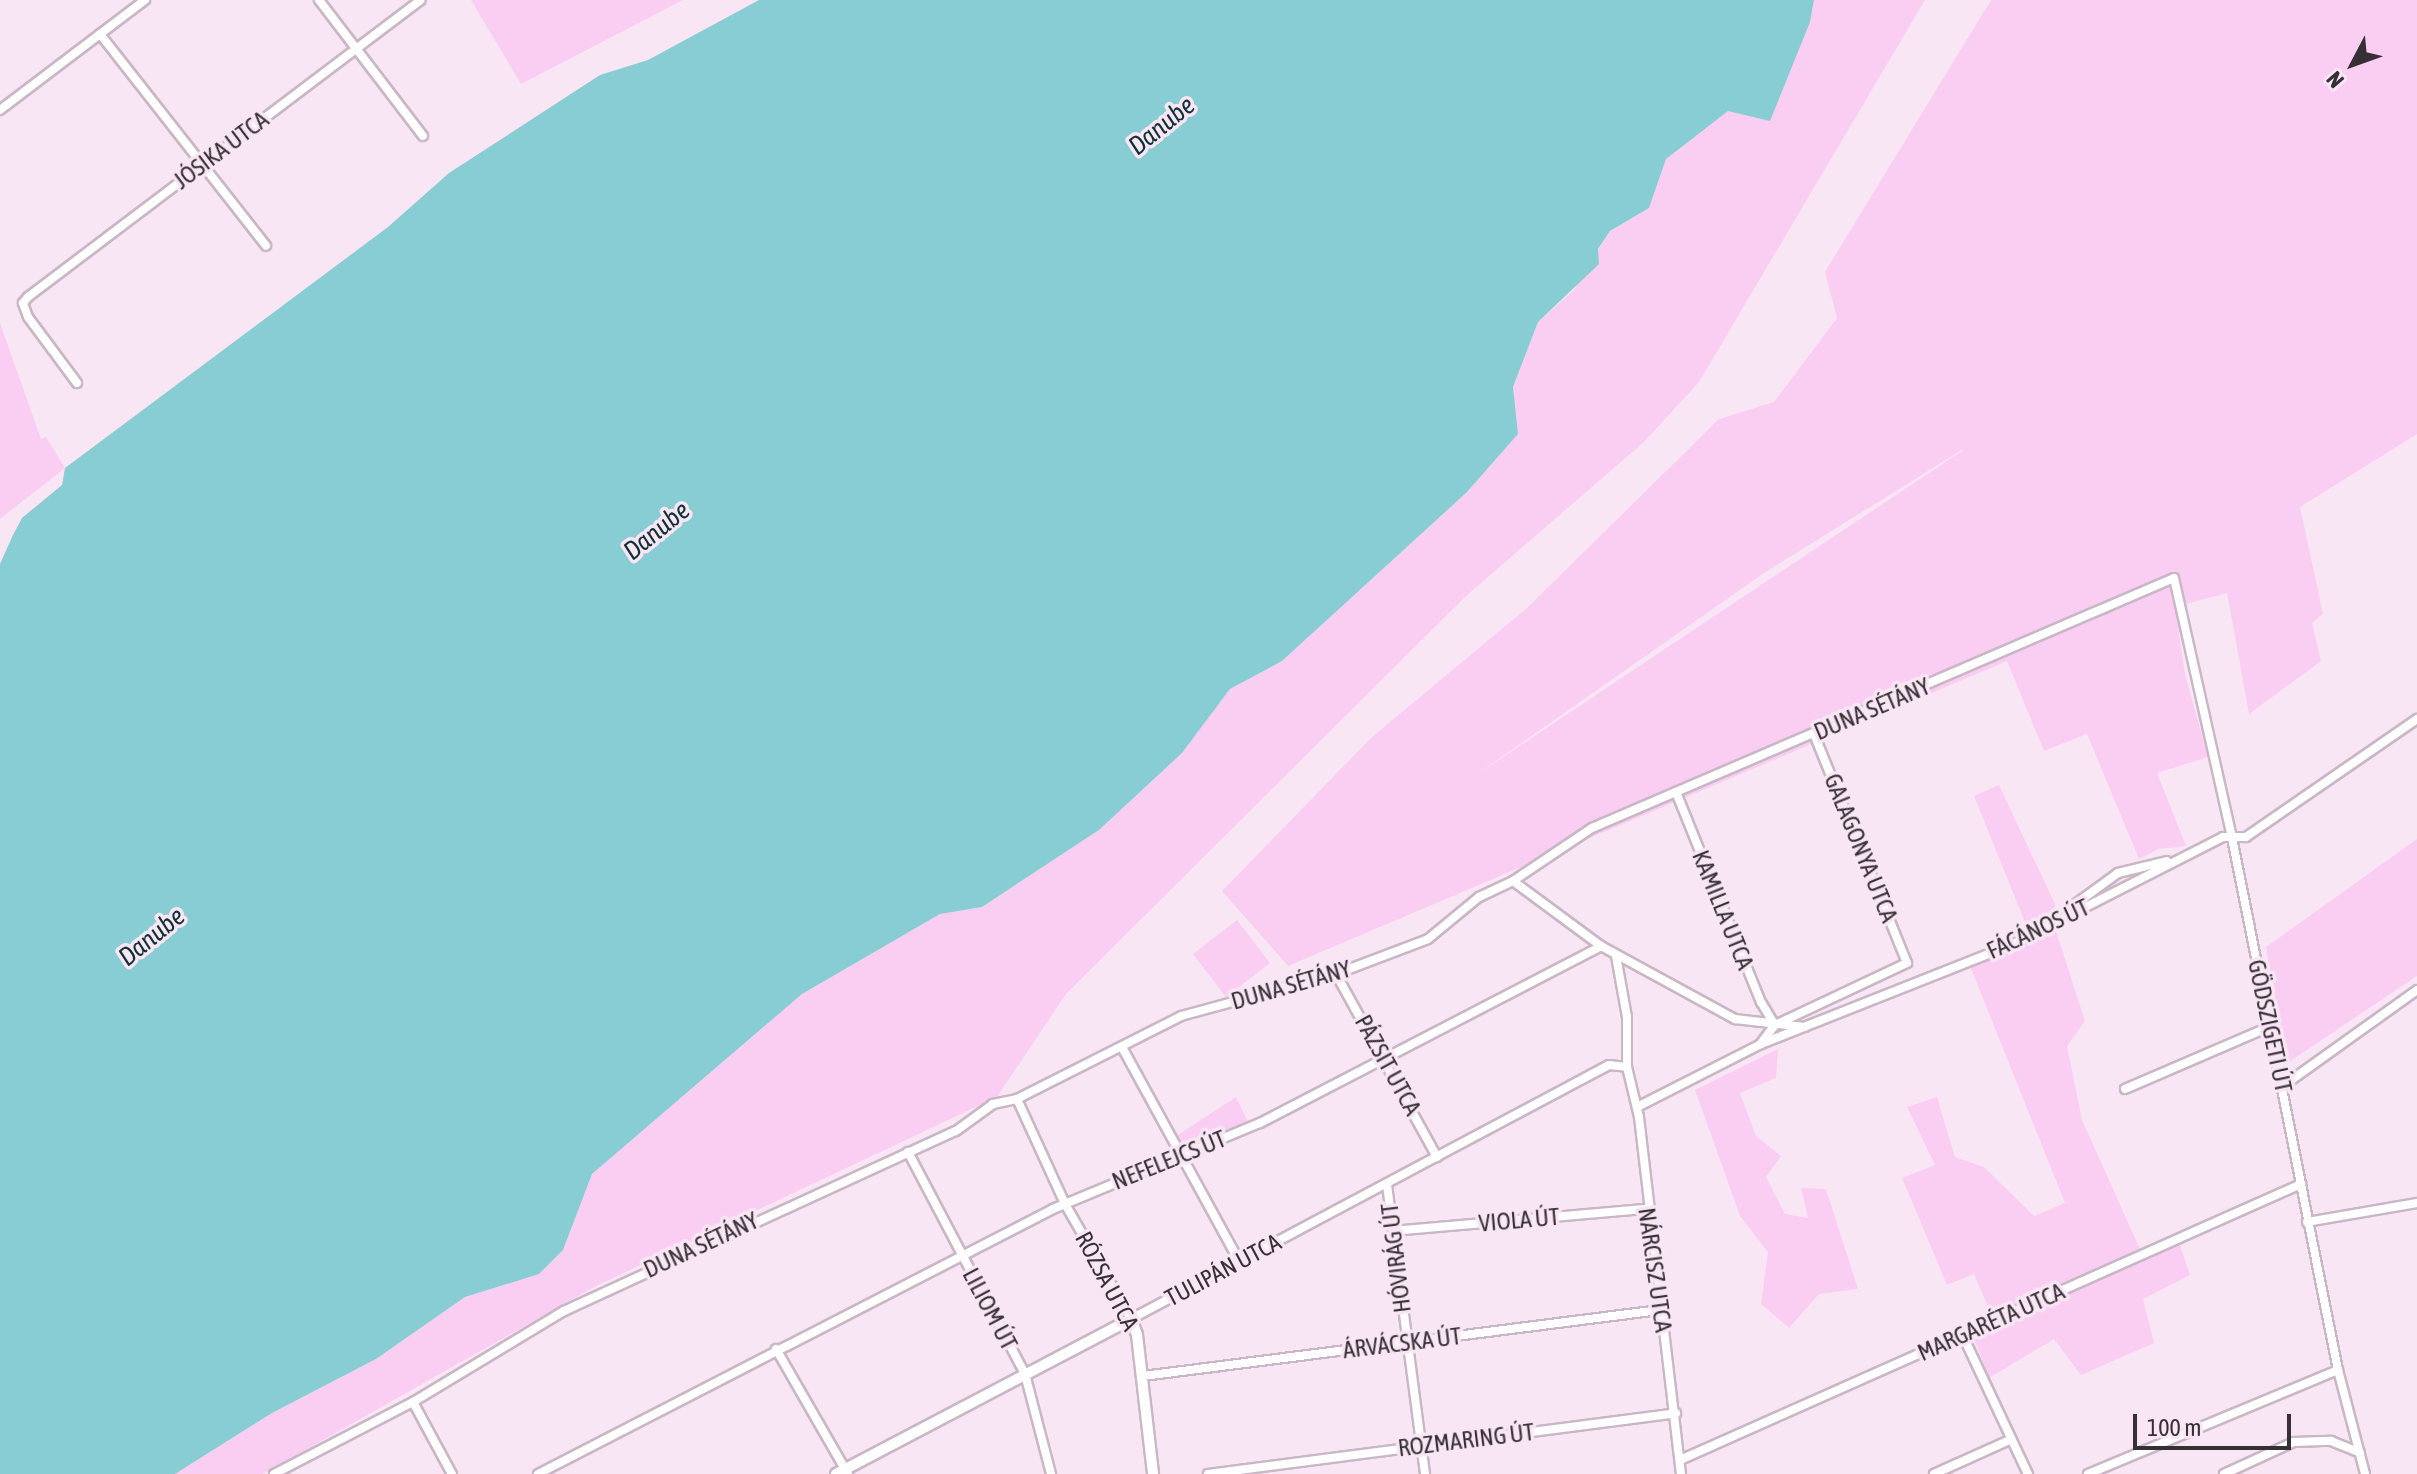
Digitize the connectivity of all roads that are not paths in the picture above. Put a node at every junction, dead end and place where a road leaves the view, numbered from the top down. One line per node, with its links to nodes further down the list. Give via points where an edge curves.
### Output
1 (145, 0): 4 (street)
2 (319, 0): 5 (street)
3 (420, 0): 5 (street, JÓSIKA UTCA)
4 (100, 34): 6 (street); 8 (street)
5 (355, 48): 7 (street); 8 (street, JÓSIKA UTCA)
6 (0, 110)
7 (423, 136)
8 (202, 165): 9 (street); 10 (street, JÓSIKA UTCA, via 23,303)
9 (266, 246)
10 (77, 383)
11 (2174, 578): 13 (street, DUNA SÉTÁNY); 15 (street, GÖDSZIGETI ÚT)
12 (2417, 719): 15 (street, FÁCÁNOS ÚT, via 2286,814 2246,837)
13 (1814, 734): 14 (street, DUNA SÉTÁNY); 23 (street, GALAGONYA UTCA, via 1907,963)
14 (1676, 792): 17 (street, DUNA SÉTÁNY, via 1592,828); 23 (street, KAMILLA UTCA)
15 (2232, 838): 16 (street, FÁCÁNOS ÚT); 25 (street, GÖDSZIGETI ÚT)
16 (2176, 859): 18 (street, FÁCÁNOS ÚT, via 2112,898); 18 (street, via 2118,873)
17 (1513, 881): 19 (street); 21 (street, DUNA SÉTÁNY, via 1479,897 1428,939)
18 (2060, 916): 24 (street, FÁCÁNOS ÚT, via 2011,945)
19 (1601, 946): 20 (street); 28 (street, NEFELEJCS ÚT)
20 (1616, 956): 23 (street, via 1735,1019); 29 (street, NÁRCISZ UTCA, via 1627,1017)
21 (1336, 974): 27 (street, DUNA SÉTÁNY, via 1181,1016); 28 (street, PÁZSIT UTCA)
22 (2417, 990): 30 (street)
23 (1775, 1025): 24 (street); 26 (street)
24 (1805, 1027): 26 (street, FÁCÁNOS ÚT)
25 (2269, 1027): 30 (street, GÖDSZIGETI ÚT); 31 (street)
26 (1761, 1044): 33 (street, FÁCÁNOS ÚT)
27 (1123, 1049): 32 (street, DUNA SÉTÁNY); 35 (street)
28 (1387, 1059): 35 (street, NEFELEJCS ÚT, via 1260,1123); 36 (street, PÁZSIT UTCA)
29 (1627, 1067): 33 (street, NÁRCISZ UTCA); 36 (street, TULIPÁN UTCA, via 1609,1065)
30 (2283, 1086): 37 (street, GÖDSZIGETI ÚT)
31 (2125, 1089)
32 (1017, 1099): 34 (street, DUNA SÉTÁNY, via 993,1104 956,1131); 40 (street, RÓZSA UTCA)
33 (1637, 1107): 41 (street, NÁRCISZ UTCA)
34 (908, 1152): 44 (street, LILIOM ÚT); 54 (street, DUNA SÉTÁNY, via 564,1311)
35 (1179, 1153): 40 (street, NEFELEJCS ÚT); 45 (street)
36 (1437, 1157): 38 (street, TULIPÁN UTCA)
37 (2301, 1184): 42 (street, GÖDSZIGETI ÚT); 48 (street, MARGARÉTA UTCA)
38 (1387, 1185): 43 (street, HÓVIRÁG ÚT); 45 (street, TULIPÁN UTCA)
39 (2417, 1203): 42 (street)
40 (1065, 1204): 44 (street, NEFELEJCS ÚT); 47 (street, RÓZSA UTCA)
41 (1646, 1209): 43 (street, VIOLA ÚT); 46 (street, NÁRCISZ UTCA)
42 (2307, 1222): 51 (street, GÖDSZIGETI ÚT)
43 (1393, 1231): 49 (street, HÓVIRÁG ÚT)
44 (962, 1258): 50 (street, NEFELEJCS ÚT); 52 (street, LILIOM ÚT)
45 (1239, 1261): 47 (street, TULIPÁN UTCA)
46 (1660, 1310): 49 (street, ÁRVÁCSKA ÚT); 55 (street, NÁRCISZ UTCA)
47 (1131, 1319): 52 (street, TULIPÁN UTCA); 53 (street, RÓZSA UTCA)
48 (1963, 1336): 56 (street); 59 (street, MARGARÉTA UTCA)
49 (1406, 1342): 53 (street, ÁRVÁCSKA ÚT); 57 (street, HÓVIRÁG ÚT)
50 (776, 1349): 60 (street); 63 (street, NEFELEJCS ÚT)
51 (2338, 1370): 58 (street, GÖDSZIGETI ÚT); 71 (street)
52 (1025, 1374): 60 (street, TULIPÁN UTCA); 64 (street, LILIOM ÚT)
53 (1143, 1376): 65 (street, RÓZSA UTCA)
54 (413, 1402): 61 (street, DUNA SÉTÁNY); 62 (street)
55 (1676, 1413): 57 (street, ROZMARING ÚT); 59 (street, NÁRCISZ UTCA)
56 (2012, 1439): 69 (street); 70 (street)
57 (1422, 1445): 66 (street, ROZMARING ÚT); 67 (street, HÓVIRÁG ÚT)
58 (2360, 1453): 72 (street, via 2331,1441 2294,1442); 73 (street, GÖDSZIGETI ÚT)
59 (1680, 1460): 68 (street, NÁRCISZ UTCA)
60 (844, 1472)
61 (274, 1474)
62 (452, 1474)
63 (538, 1474)
64 (1051, 1474)
65 (1153, 1474)
66 (1208, 1474)
67 (1425, 1474)
68 (1681, 1474)
69 (1934, 1474)
70 (2028, 1474)
71 (2088, 1474)
72 (2224, 1474)
73 (2365, 1474)

